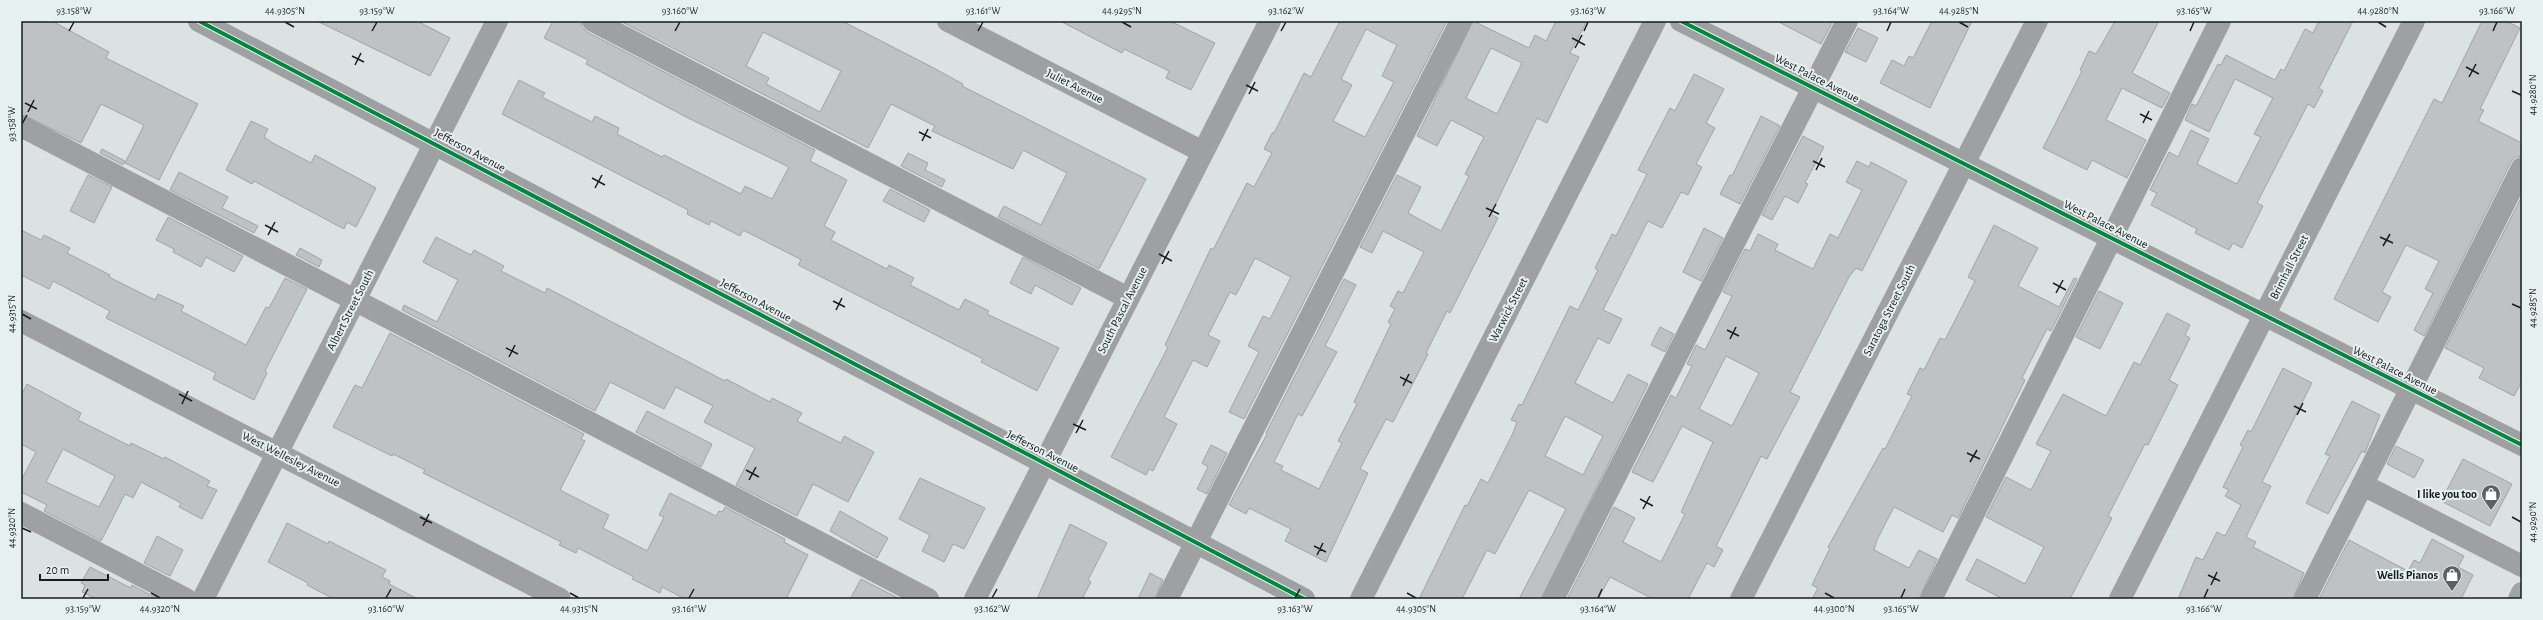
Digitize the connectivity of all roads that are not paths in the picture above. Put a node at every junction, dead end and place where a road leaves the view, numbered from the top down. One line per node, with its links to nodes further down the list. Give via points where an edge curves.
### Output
1 (199, 21): 15 (street, Jefferson Avenue)
2 (498, 21): 15 (street, Albert Street South)
3 (593, 21): 20 (street)
4 (948, 21): 16 (street, Juliet Avenue)
5 (1270, 21): 16 (street, South Pascal Avenue)
6 (1461, 21): 30 (street)
7 (1655, 21): 40 (street, Warwick Street)
8 (1681, 21): 13 (street, West Palace Avenue)
9 (1847, 21): 13 (street)
10 (2037, 21): 17 (street, Saratoga Street South)
11 (2220, 21): 19 (street)
12 (2414, 21): 22 (street, Brimhall Street)
13 (1813, 88): 17 (street, West Palace Avenue); 41 (street)
14 (21, 126): 21 (street)
15 (435, 143): 21 (street, Albert Street South); 27 (street, Jefferson Avenue)
16 (1202, 152): 20 (street, South Pascal Avenue)
17 (1964, 164): 19 (street, West Palace Avenue); 42 (street, Saratoga Street South)
18 (2522, 168): 24 (street)
19 (2112, 238): 22 (street, West Palace Avenue); 43 (street)
20 (1128, 298): 27 (street, South Pascal Avenue)
21 (356, 300): 26 (street, Albert Street South); 36 (street)
22 (2265, 315): 24 (street, West Palace Avenue); 44 (street, Brimhall Street)
23 (21, 321): 26 (street, West Wellesley Avenue)
24 (2412, 389): 25 (street, West Palace Avenue); 28 (street)
25 (2522, 445)
26 (278, 452): 34 (street, Albert Street South); 35 (street, West Wellesley Avenue)
27 (1045, 463): 30 (street, Jefferson Avenue); 37 (street, South Pascal Avenue)
28 (2363, 485): 31 (street); 45 (street)
29 (21, 513): 33 (street)
30 (1198, 543): 38 (street); 39 (street, Jefferson Avenue)
31 (2522, 566)
32 (2522, 592): 46 (main road)
33 (186, 599)
34 (203, 599)
35 (560, 599)
36 (928, 599)
37 (975, 599)
38 (1167, 599)
39 (1304, 599)
40 (1360, 599)
41 (1553, 599)
42 (1741, 599)
43 (1931, 599)
44 (2120, 599)
45 (2305, 599)
46 (2519, 599)

